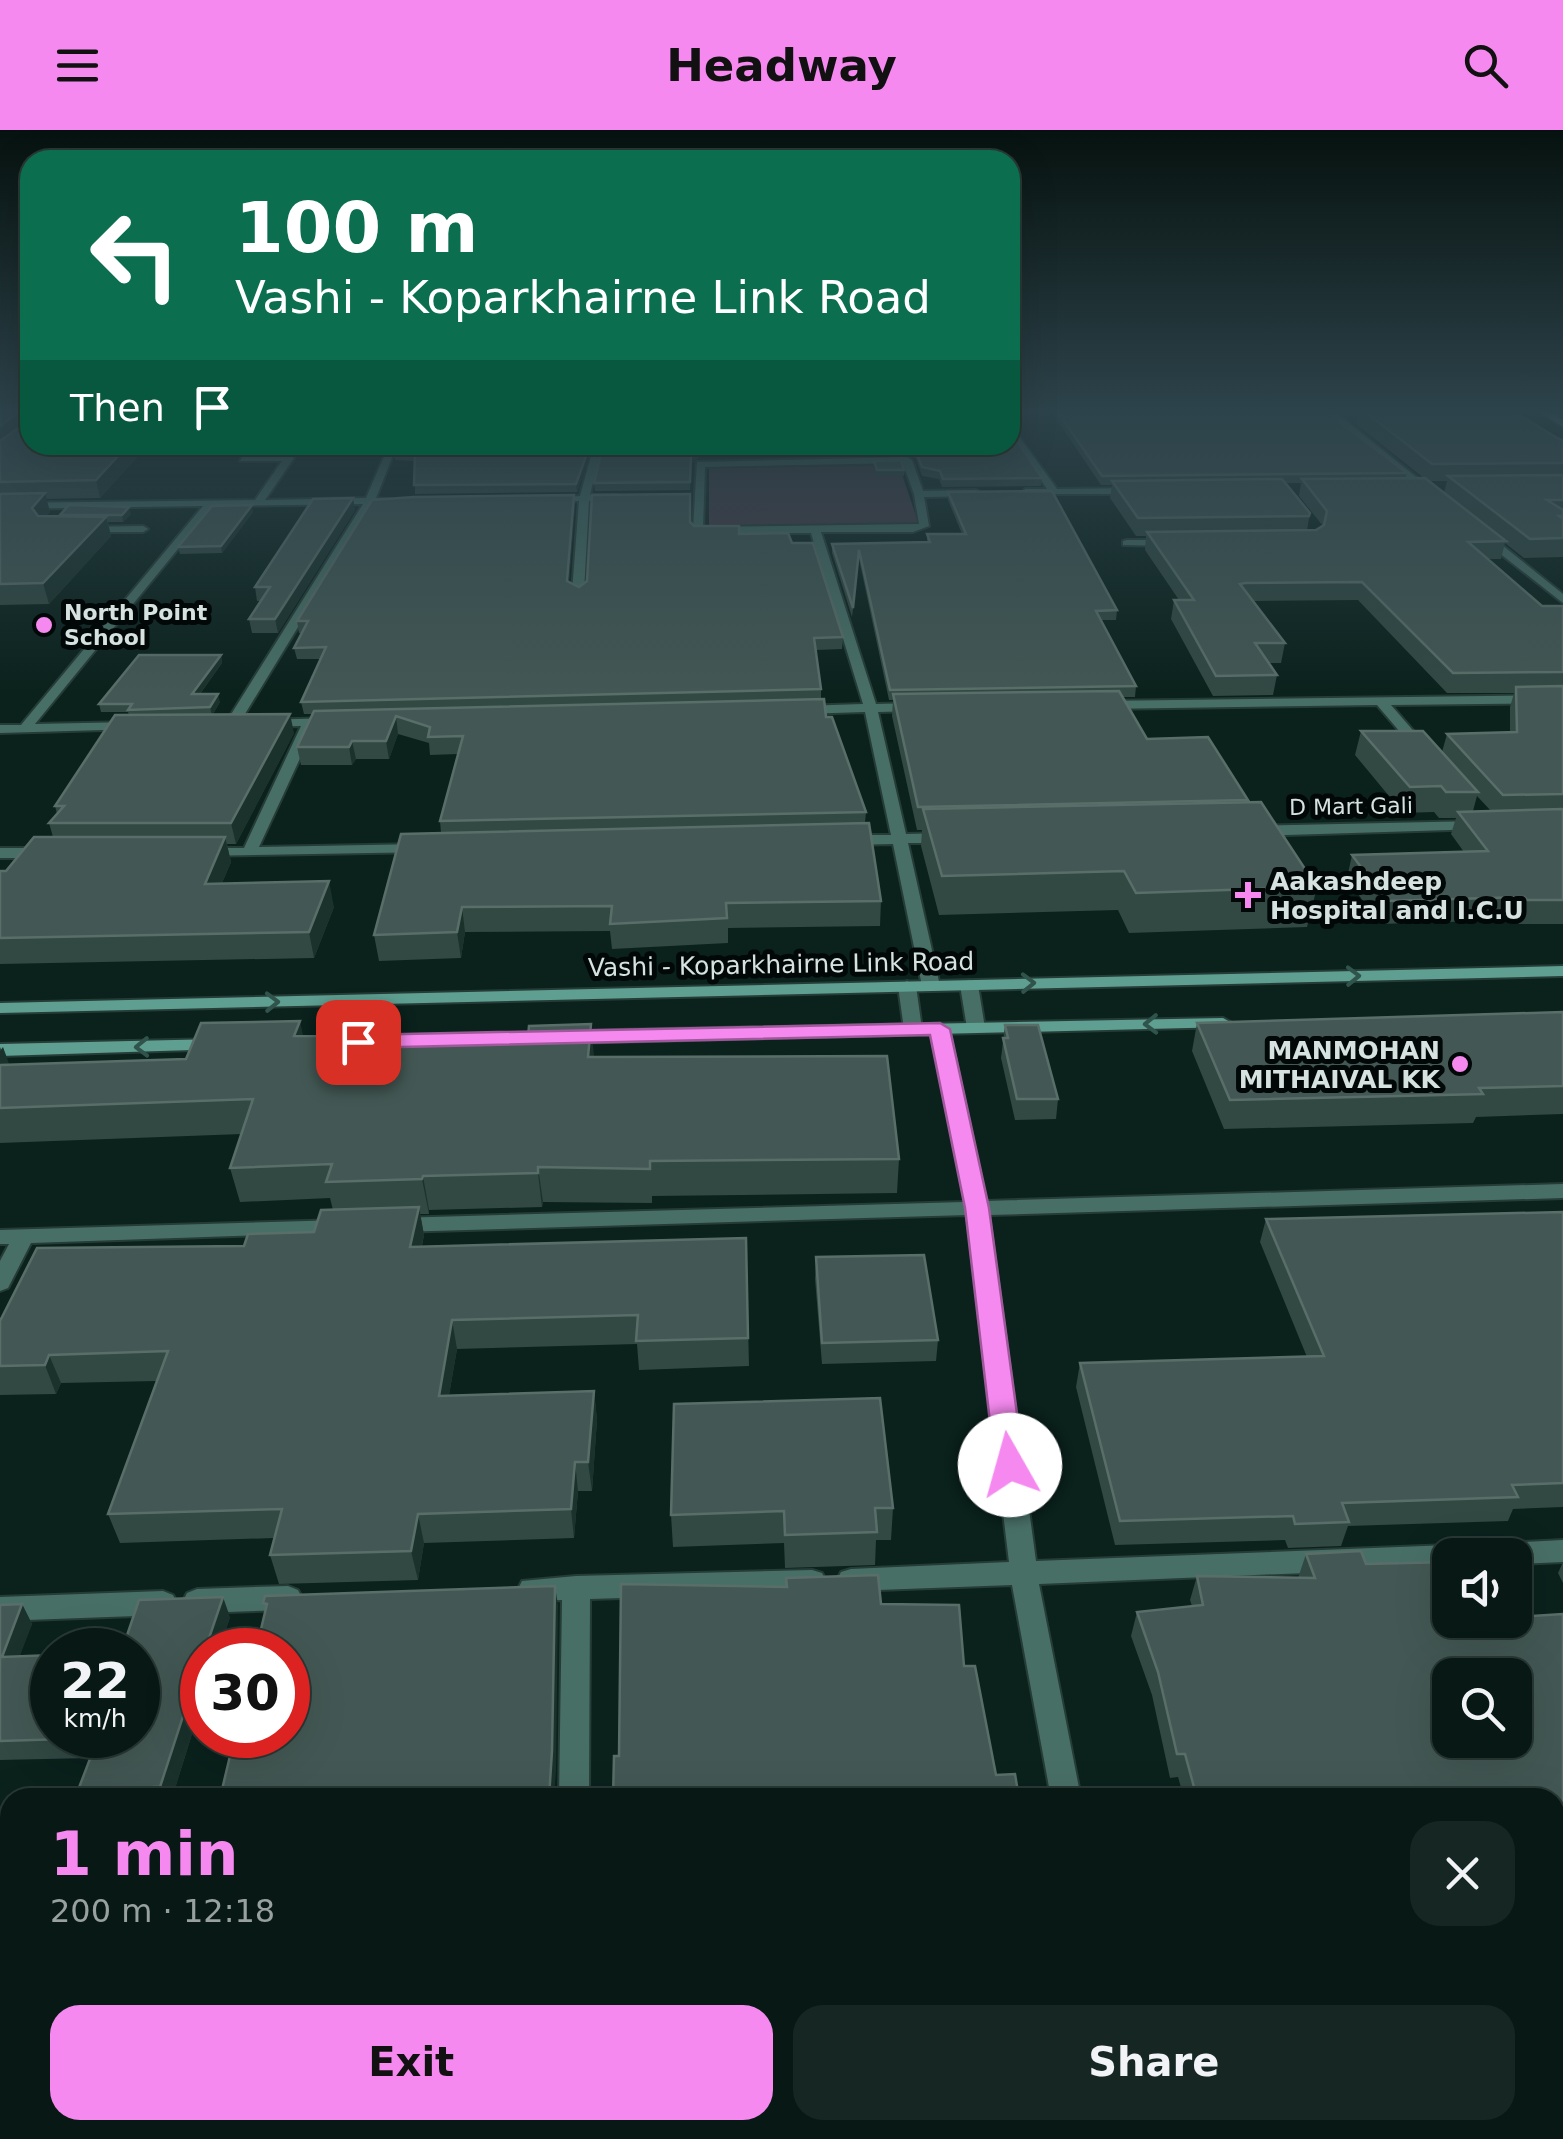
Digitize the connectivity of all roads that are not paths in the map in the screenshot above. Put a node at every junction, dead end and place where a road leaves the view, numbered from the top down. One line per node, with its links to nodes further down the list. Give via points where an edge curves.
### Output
1 (210, 504): 30 (street)
2 (66, 505): 3 (street); 8 (street); 9 (street)
3 (102, 505)
4 (368, 505): 27 (street)
5 (584, 505): 16 (street)
6 (697, 505): 12 (street, via 702,532)
7 (921, 505): 12 (street, via 924,526)
8 (0, 506)
9 (55, 516)
10 (1470, 525): 17 (street)
11 (143, 529): 13 (street)
12 (816, 529): 22 (street)
13 (71, 530)
14 (1126, 543): 15 (street)
15 (1181, 543)
16 (578, 592)
17 (1563, 600)
18 (1563, 699): 19 (street)
19 (1381, 702): 20 (street); 31 (street)
20 (1087, 706)
21 (930, 707): 22 (street)
22 (871, 708): 23 (street); 35 (street)
23 (794, 710)
24 (310, 722): 25 (street); 27 (street); 39 (street)
25 (348, 722)
26 (213, 724): 27 (street)
27 (232, 724)
28 (157, 725): 30 (street)
29 (0, 728): 30 (street)
30 (25, 728)
31 (1430, 757)
32 (1479, 812): 33 (street, D Mart Gali, via 1491,826)
33 (1235, 831)
34 (960, 838): 35 (street)
35 (901, 839): 36 (street); 45 (street)
36 (822, 840)
37 (446, 849): 39 (street)
38 (192, 853): 39 (street)
39 (249, 853)
40 (0, 854): 41 (street)
41 (58, 854)
42 (1563, 970): 43 (main road, Vashi - Koparkhairne Link Road, one-way to 42)
43 (968, 985): 45 (main road, Vashi - Koparkhairne Link Road); 48 (street)
44 (907, 986): 45 (main road, Vashi - Koparkhairne Link Road); 46 (main road, Vashi - Koparkhairne Link Road, one-way to 44); 50 (street)
45 (931, 986)
46 (0, 1008)
47 (1250, 1022): 48 (main road, one-way to 48)
48 (976, 1028): 49 (main road)
49 (940, 1029): 50 (main road); 55 (street)
50 (914, 1030): 51 (main road)
51 (556, 1038)
52 (238, 1044): 53 (main road, one-way to 53)
53 (0, 1050)
54 (1563, 1191): 55 (street)
55 (977, 1208): 56 (street); 62 (street)
56 (24, 1236): 57 (street); 58 (street)
57 (0, 1237)
58 (0, 1283)
59 (1563, 1552): 60 (street)
60 (1532, 1553)
61 (1432, 1557): 62 (street)
62 (1024, 1575): 63 (street); 68 (street)
63 (576, 1587): 64 (street); 67 (street)
64 (497, 1590)
65 (318, 1597): 66 (street)
66 (0, 1609)
67 (574, 1788)
68 (1064, 1788)

